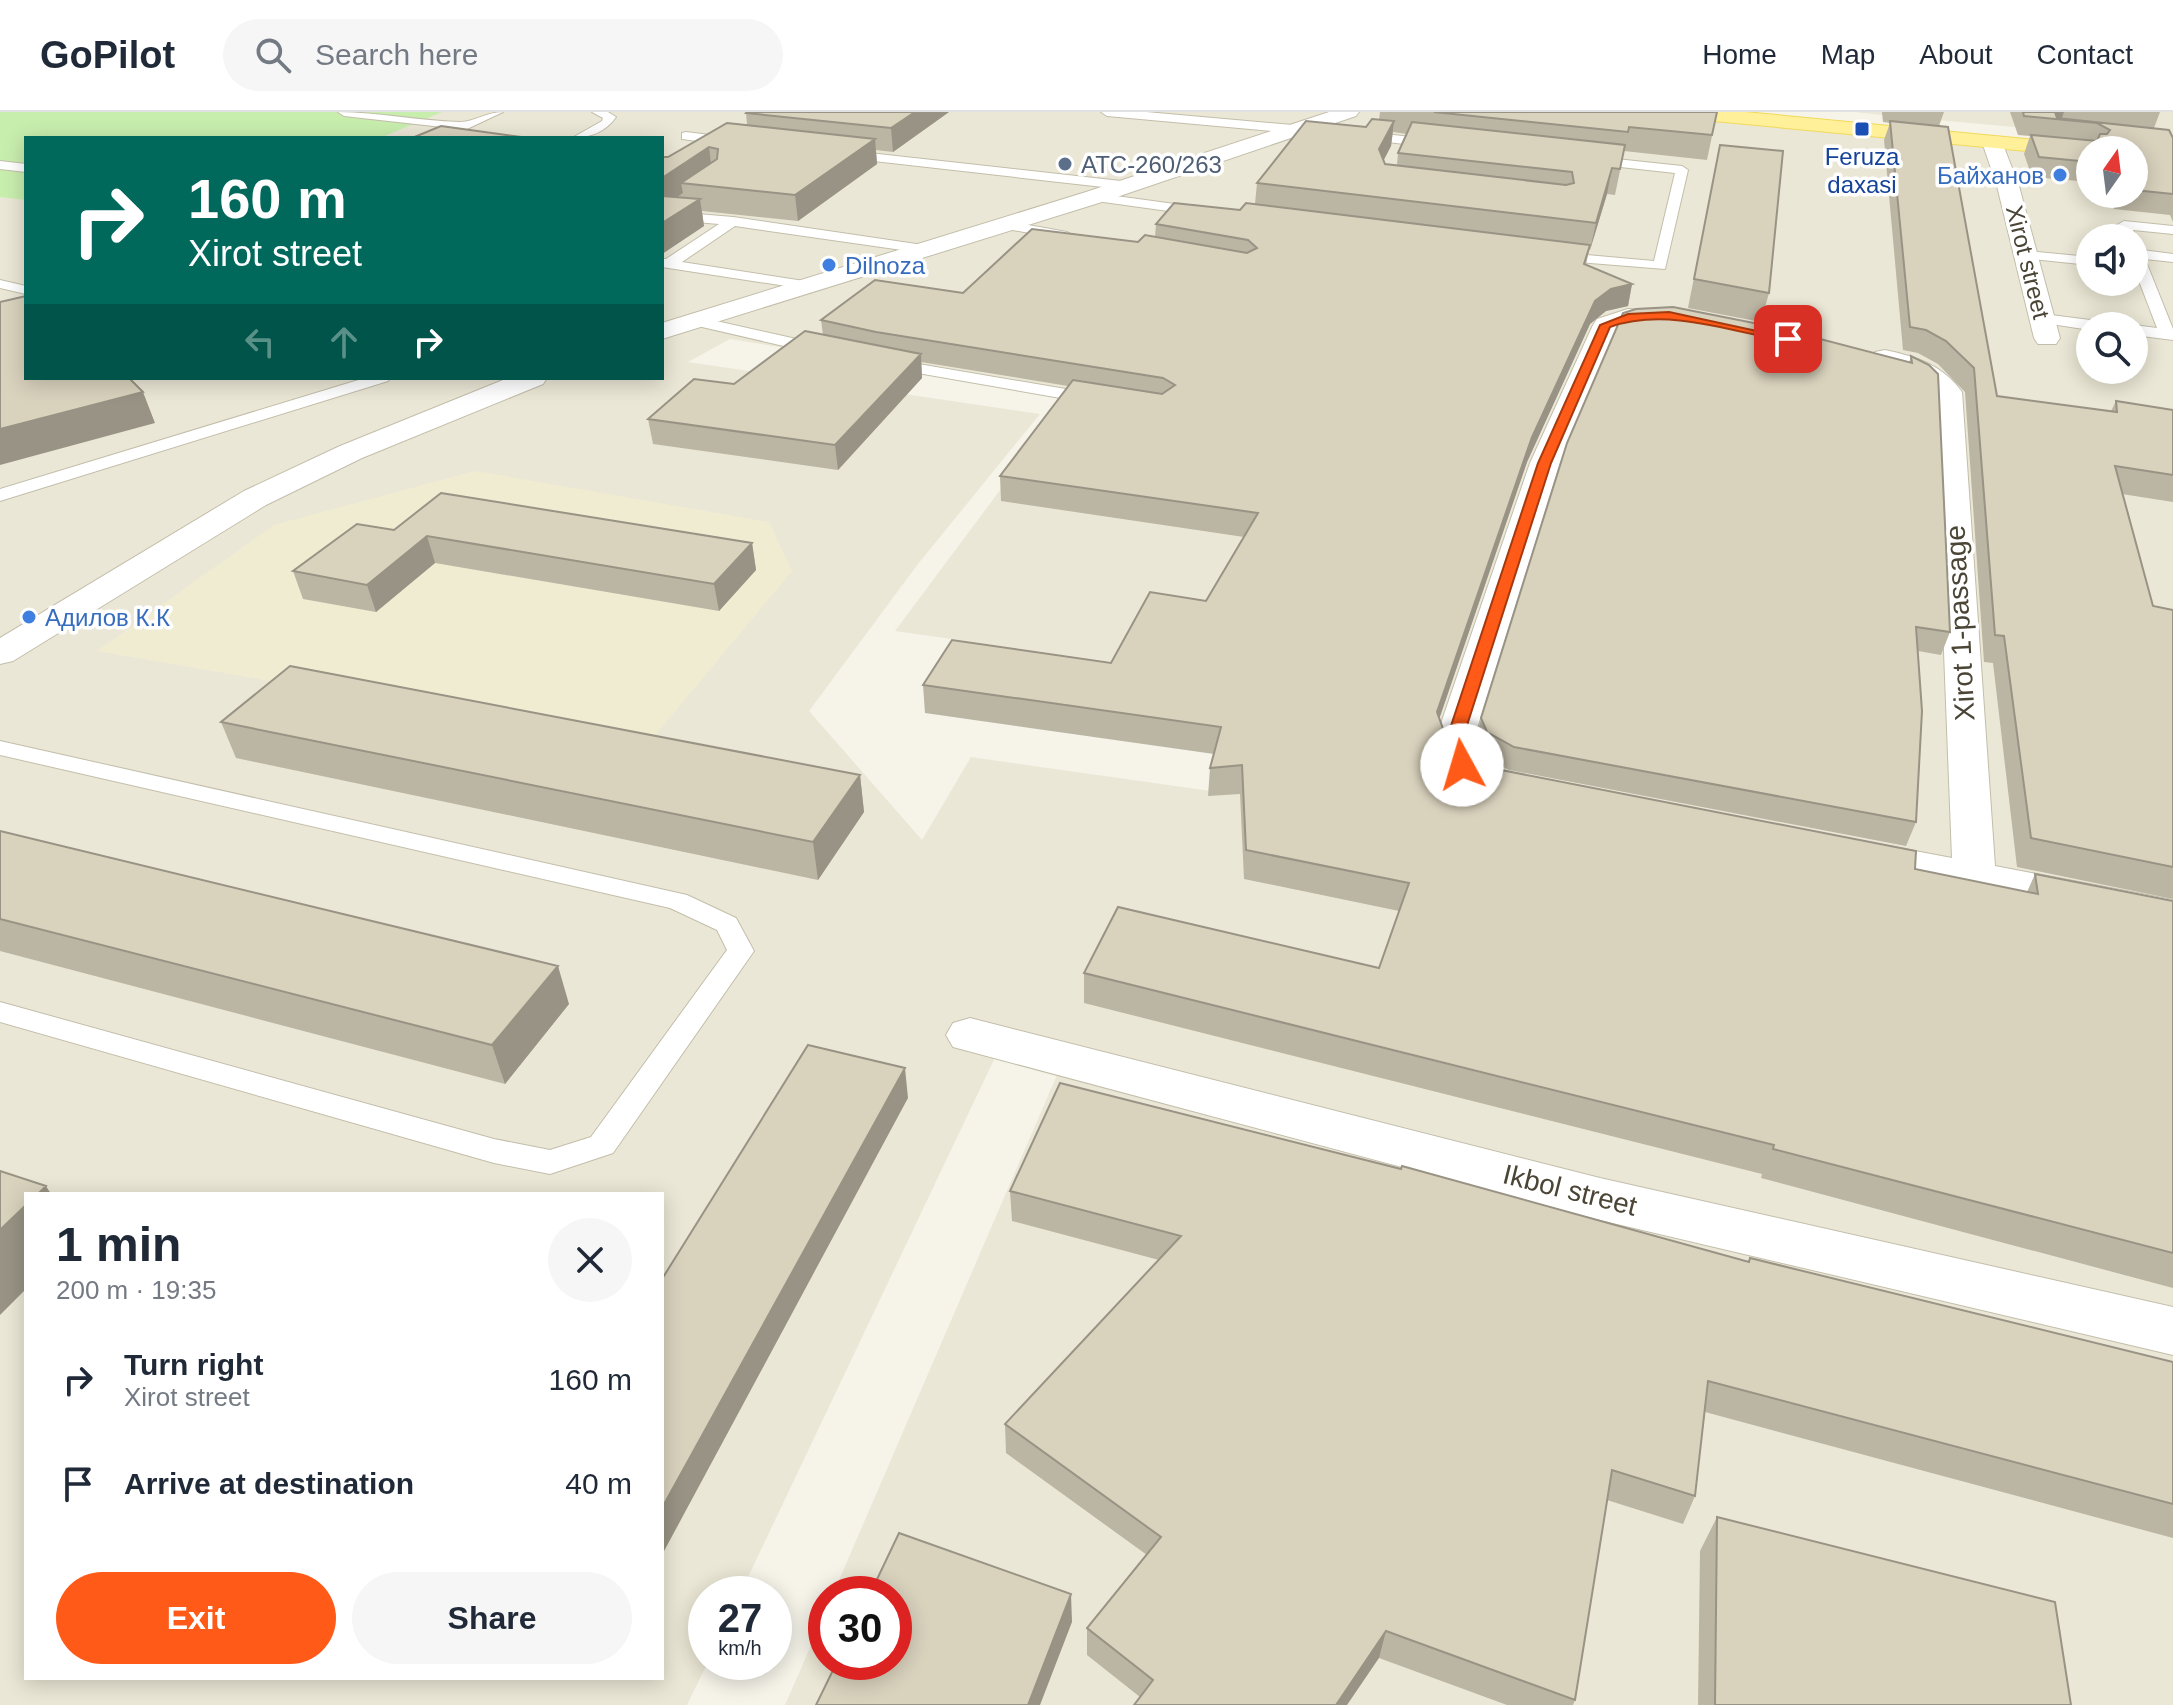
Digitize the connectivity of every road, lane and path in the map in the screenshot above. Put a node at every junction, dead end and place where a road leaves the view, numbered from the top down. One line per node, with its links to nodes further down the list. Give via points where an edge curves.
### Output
1 (344, 112): 8 (lane)
2 (497, 112): 8 (lane)
3 (598, 112): 12 (lane, via 612,121)
4 (1107, 112): 9 (lane)
5 (1682, 112): 15 (main road)
6 (1854, 112): 14 (main road)
7 (1346, 123): 9 (street); 17 (lane, via 1400,146)
8 (465, 126): 11 (lane)
9 (1299, 129): 10 (lane); 23 (street)
10 (1329, 132)
11 (444, 136)
12 (582, 136)
13 (686, 136): 16 (lane)
14 (2111, 136)
15 (1992, 142): 18 (main road); 36 (street, Xirot street)
16 (749, 143)
17 (1450, 146)
18 (2076, 150)
19 (828, 152): 23 (lane)
20 (1574, 159): 35 (lane, via 1682,170 1660,266)
21 (0, 165): 22 (lane)
22 (24, 168)
23 (1129, 186): 25 (street)
24 (688, 197): 27 (lane)
25 (1094, 197): 26 (lane); 30 (street)
26 (1218, 213)
27 (664, 214)
28 (664, 215): 29 (lane)
29 (733, 221): 34 (lane); 40 (lane)
30 (1007, 225): 33 (lane); 34 (street)
31 (2148, 227): 32 (lane)
32 (2173, 230)
33 (1082, 238)
34 (930, 250): 42 (street)
35 (1539, 254)
36 (2026, 255): 39 (lane); 48 (street, Xirot street)
37 (2173, 258): 38 (lane)
38 (2148, 259)
39 (2076, 260)
40 (666, 263): 42 (lane)
41 (0, 284): 44 (lane)
42 (812, 286): 45 (street)
43 (2148, 286): 51 (lane)
44 (24, 290)
45 (694, 321): 49 (street); 53 (lane)
46 (1714, 324): 61 (street, via 1669,315 1628,317 1606,325 1545,463 1454,741 1462,765 1496,783)
47 (2076, 327): 48 (lane)
48 (2045, 329)
49 (664, 330)
50 (2148, 332): 51 (lane)
51 (2170, 335)
52 (1847, 351): 63 (street, Xirot 1-passage, via 1907,362 1934,376 1948,392)
53 (847, 356)
54 (877, 363): 57 (lane)
55 (375, 380): 58 (lane)
56 (528, 380): 59 (street, via 267,492)
57 (1114, 402)
58 (0, 495)
59 (0, 653)
60 (0, 748): 65 (lane, via 678,901 727,924 741,951 602,1145 550,1162 494,1151)
61 (1527, 789)
62 (1820, 846): 63 (street)
63 (1974, 876): 64 (street)
64 (2173, 915)
65 (0, 1012)
66 (970, 1035): 67 (street, Ikbol street, via 1600,1199)
67 (2173, 1331)

